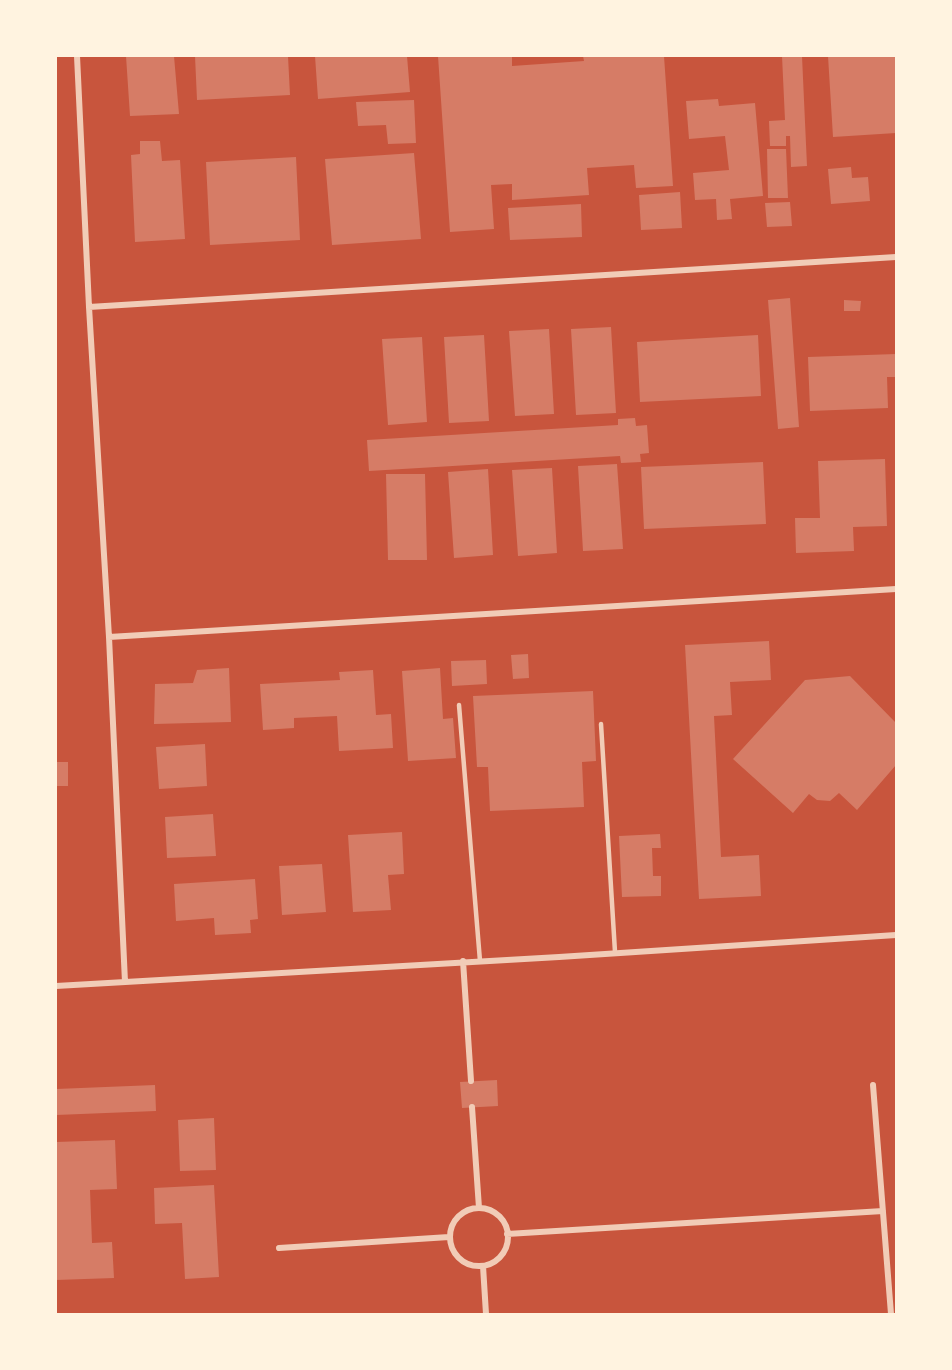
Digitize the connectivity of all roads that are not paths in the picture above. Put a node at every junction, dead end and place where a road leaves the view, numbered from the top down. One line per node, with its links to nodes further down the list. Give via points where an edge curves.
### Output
1 (77, 56): 3 (street)
2 (897, 257): 3 (street)
3 (89, 307): 5 (street)
4 (897, 589): 5 (street)
5 (109, 637): 12 (street)
6 (459, 705): 10 (lane)
7 (601, 724): 9 (lane)
8 (897, 935): 9 (street)
9 (615, 952): 10 (street)
10 (480, 960): 11 (street)
11 (463, 962): 12 (street); 14 (street)
12 (125, 982): 13 (street)
13 (56, 986)
14 (471, 1081)
15 (873, 1085): 18 (street)
16 (472, 1107): 17 (street)
17 (479, 1208): 19 (street, via 501,1219); 20 (street, via 462,1213)
18 (883, 1211): 19 (street); 24 (street)
19 (507, 1234): 22 (street, via 502,1255)
20 (449, 1237): 21 (street); 22 (street, via 459,1259)
21 (279, 1248)
22 (483, 1266): 23 (street)
23 (486, 1314)
24 (891, 1314)

